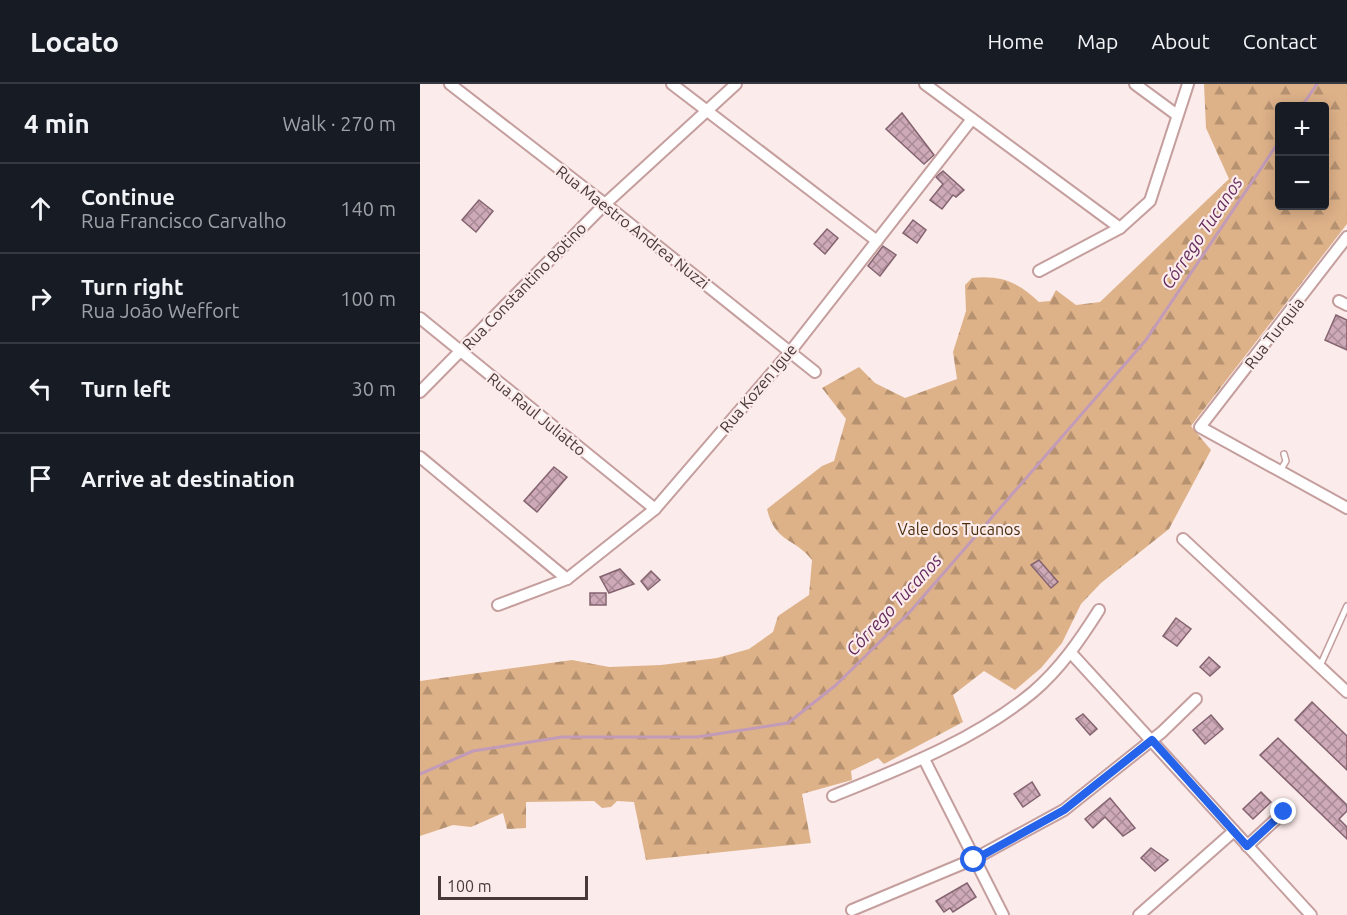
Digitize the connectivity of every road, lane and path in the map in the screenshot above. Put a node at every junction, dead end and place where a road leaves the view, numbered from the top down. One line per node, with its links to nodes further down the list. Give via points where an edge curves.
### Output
1 (450, 84): 10 (street, Rua Maestro Andrea Nuzzi)
2 (672, 84): 7 (street)
3 (736, 84): 7 (street, Rua Constantino Botino)
4 (925, 84): 9 (street)
5 (1135, 84): 8 (street)
6 (1188, 84): 8 (street)
7 (705, 110): 10 (street, Rua Constantino Botino); 13 (street)
8 (1177, 115): 11 (street, via 1150,201)
9 (972, 119): 11 (street); 13 (street, Rua Kozen Igue)
10 (605, 204): 16 (street, Rua Constantino Botino); 17 (street, Rua Maestro Andrea Nuzzi)
11 (1120, 228): 14 (street)
12 (1347, 237): 22 (street, Rua Turquia, via 1200,427)
13 (877, 241): 17 (street, Rua Kozen Igue)
14 (1039, 271)
15 (420, 318): 16 (street, Rua Raul Juliatto)
16 (460, 351): 19 (street, Rua Constantino Botino); 24 (street, Rua Raul Juliatto)
17 (790, 352): 18 (street, Rua Maestro Andrea Nuzzi); 24 (street, Rua Kozen Igue)
18 (814, 372)
19 (420, 392)
20 (1284, 454): 22 (lane, via 1286,461)
21 (420, 457): 26 (street)
22 (1280, 471): 23 (street)
23 (1347, 508)
24 (655, 509): 26 (street, Rua Kozen Igue)
25 (1183, 539): 31 (street)
26 (567, 579): 27 (street, Rua Kozen Igue)
27 (498, 606)
28 (1347, 606): 31 (lane)
29 (1099, 610): 30 (street)
30 (1071, 653): 34 (street); 35 (street, via 1033,692 989,723)
31 (1320, 666): 32 (street)
32 (1347, 692)
33 (1196, 699): 34 (street)
34 (1152, 740): 38 (street); 40 (street, via 1064,810)
35 (924, 759): 36 (street); 40 (street)
36 (833, 796)
37 (1284, 812): 39 (street)
38 (1234, 831): 39 (street); 44 (street)
39 (1247, 846): 42 (street)
40 (974, 860): 41 (street); 43 (street)
41 (852, 910)
42 (1307, 913)
43 (1003, 915)
44 (1139, 915)

